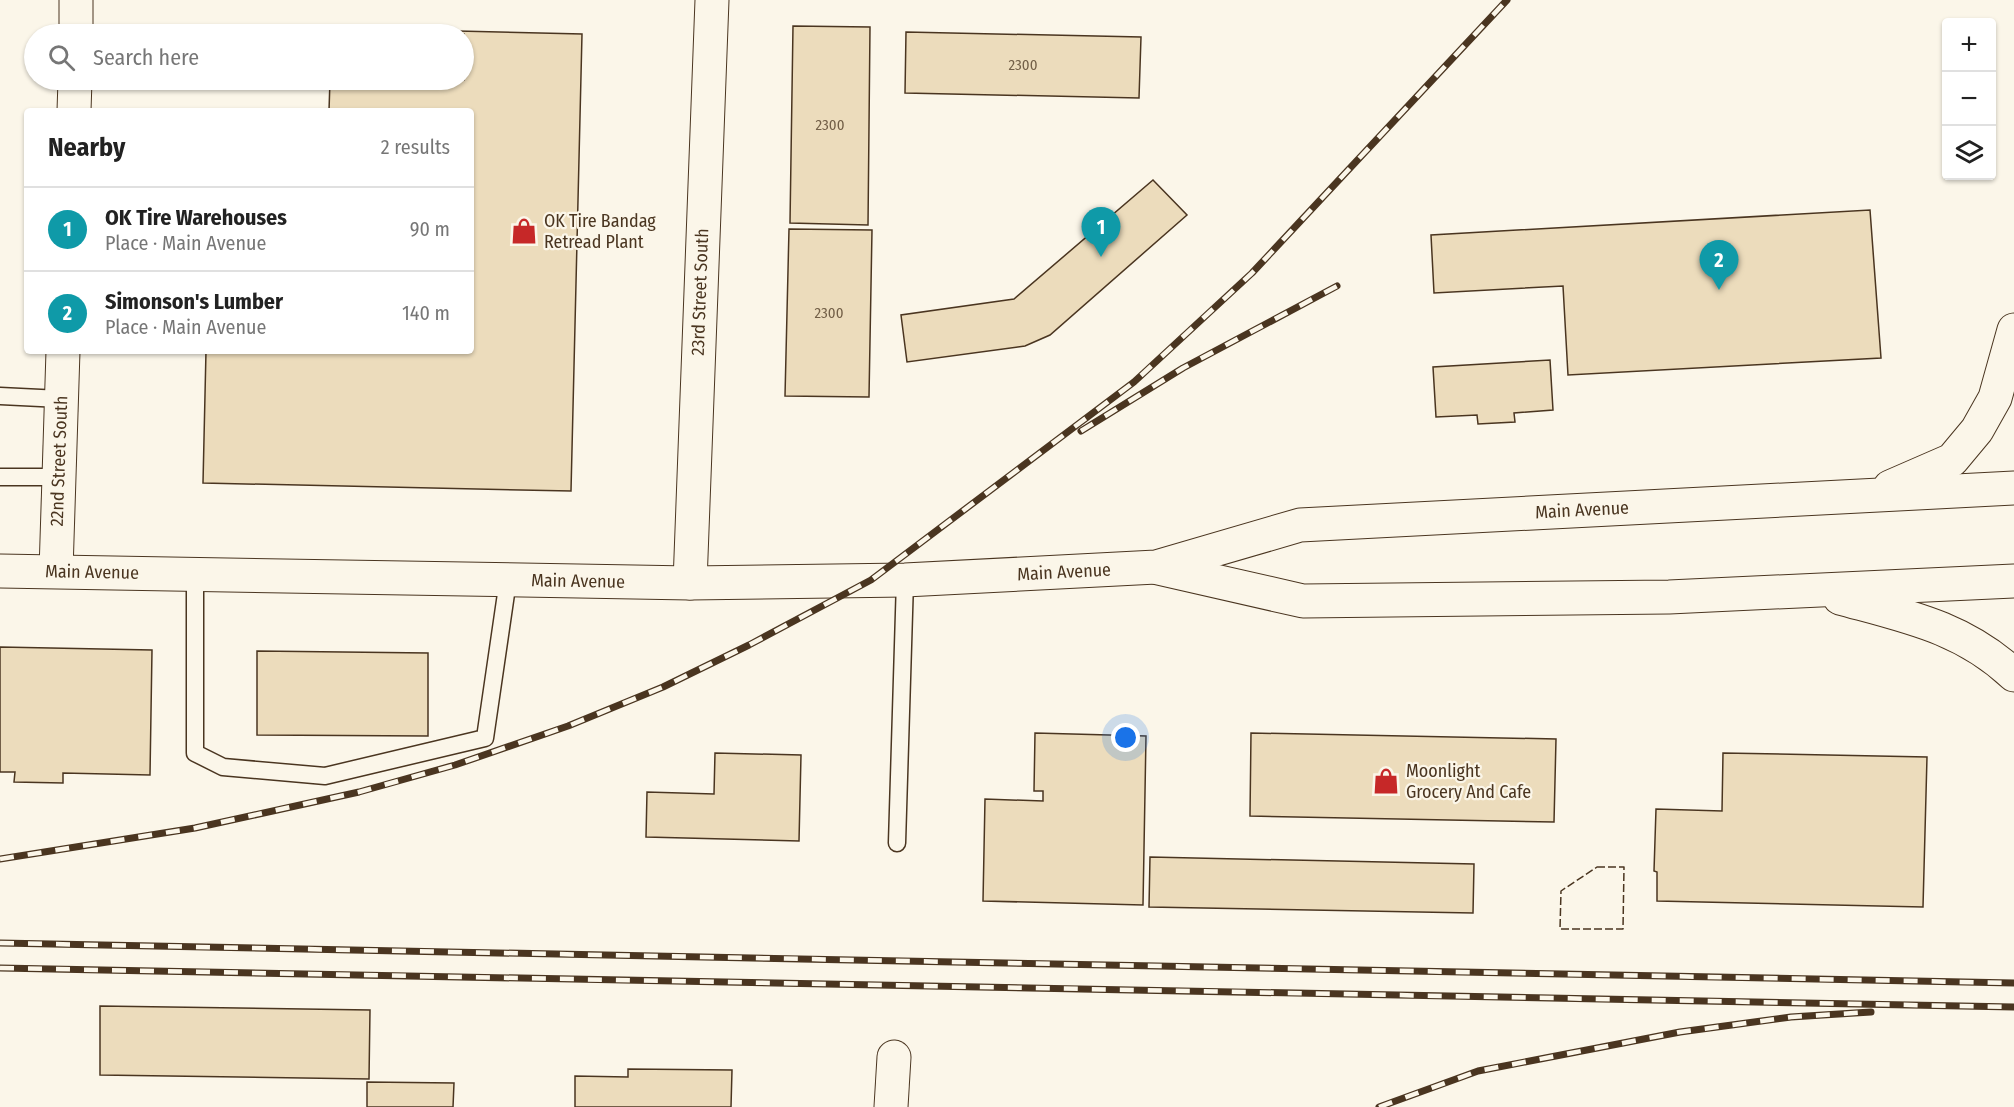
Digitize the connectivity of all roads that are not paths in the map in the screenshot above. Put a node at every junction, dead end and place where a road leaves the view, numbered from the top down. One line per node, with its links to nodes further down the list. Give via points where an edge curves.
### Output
1 (76, 0): 3 (main road)
2 (712, 0): 21 (main road, 23rd Street South)
3 (76, 24)
4 (75, 90): 5 (main road)
5 (74, 108)
6 (2014, 330): 13 (main road, via 1995,398 1977,430 1952,460)
7 (63, 354): 9 (main road, 22nd Street South)
8 (0, 396): 9 (lane)
9 (61, 399): 11 (main road, 22nd Street South)
10 (0, 477): 11 (lane)
11 (58, 477): 16 (main road, 22nd Street South)
12 (2014, 488): 13 (main road, Main Avenue)
13 (1870, 495): 14 (main road, Main Avenue, via 1300,525)
14 (1156, 567): 19 (main road, Main Avenue); 22 (main road, Main Avenue, via 1303,601 1669,597)
15 (0, 571): 16 (main road, Main Avenue)
16 (56, 571): 17 (main road, Main Avenue)
17 (195, 574): 18 (main road, Main Avenue); 18 (lane, via 195,753 223,767 325,776 485,738)
18 (508, 580): 21 (main road, Main Avenue)
19 (905, 580): 21 (main road, Main Avenue); 24 (lane)
20 (2014, 581): 22 (main road, Main Avenue)
21 (690, 583)
22 (1813, 590): 23 (main road, via 1918,620 1965,638 1991,653)
23 (2014, 675)
24 (897, 843)
25 (894, 1057): 26 (main road)
26 (891, 1107)

